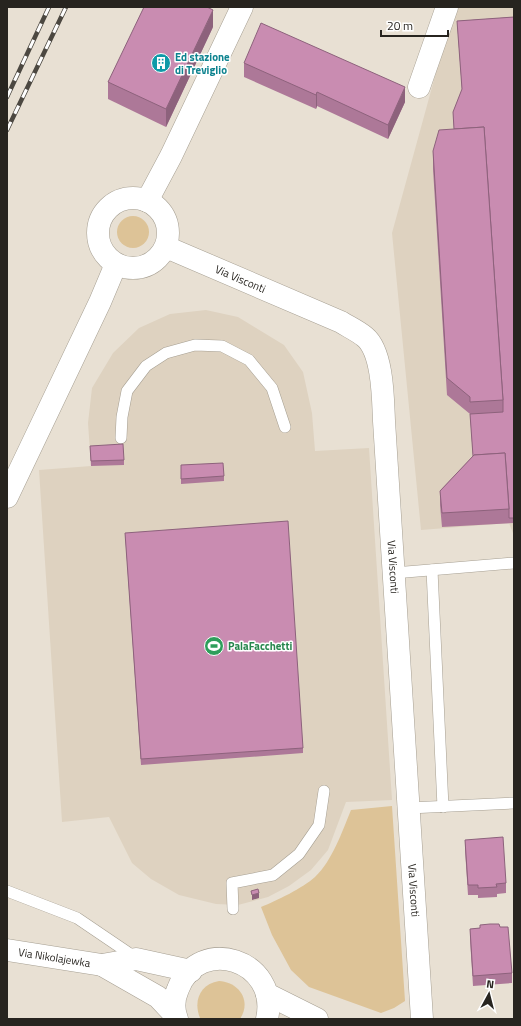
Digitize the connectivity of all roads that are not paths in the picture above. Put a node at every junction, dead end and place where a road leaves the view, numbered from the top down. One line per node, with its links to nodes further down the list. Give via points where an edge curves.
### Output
1 (242, 7): 4 (street)
2 (447, 7): 3 (street)
3 (419, 87)
4 (147, 201): 5 (street, via 158,209 166,221); 6 (street, via 136,198 122,200 108,208 101,219 98,233 100,246)
5 (166, 246): 6 (street, via 157,259 146,266 132,269); 12 (street, Via Visconti, via 341,322 366,337 377,357 381,380)
6 (116, 264): 9 (street)
7 (285, 427): 8 (lane, via 272,388 249,360 222,346 195,345 166,353 146,366 127,391)
8 (121, 438)
9 (7, 497)
10 (514, 563): 11 (lane)
11 (432, 570): 12 (lane); 15 (lane)
12 (394, 573): 16 (street, Via Visconti)
13 (324, 791): 18 (lane, via 319,825 299,854 273,876 232,883)
14 (514, 803): 15 (lane)
15 (444, 807): 16 (lane)
16 (409, 808): 27 (street, Via Visconti)
17 (7, 891): 20 (lane, via 77,918)
18 (233, 909)
19 (7, 950): 21 (street, Via Nikolajewka)
20 (136, 959): 21 (street, Via Nikolajewka); 22 (street, Via Nikolajewka)
21 (102, 965): 24 (street, Via Nikolajewka, via 158,997)
22 (191, 970): 23 (street, via 215,959 236,961 258,977); 24 (street, via 177,991 174,1005)
23 (267, 994): 25 (street); 26 (street)
24 (176, 1017)
25 (267, 1019)
26 (317, 1019)
27 (422, 1019)

